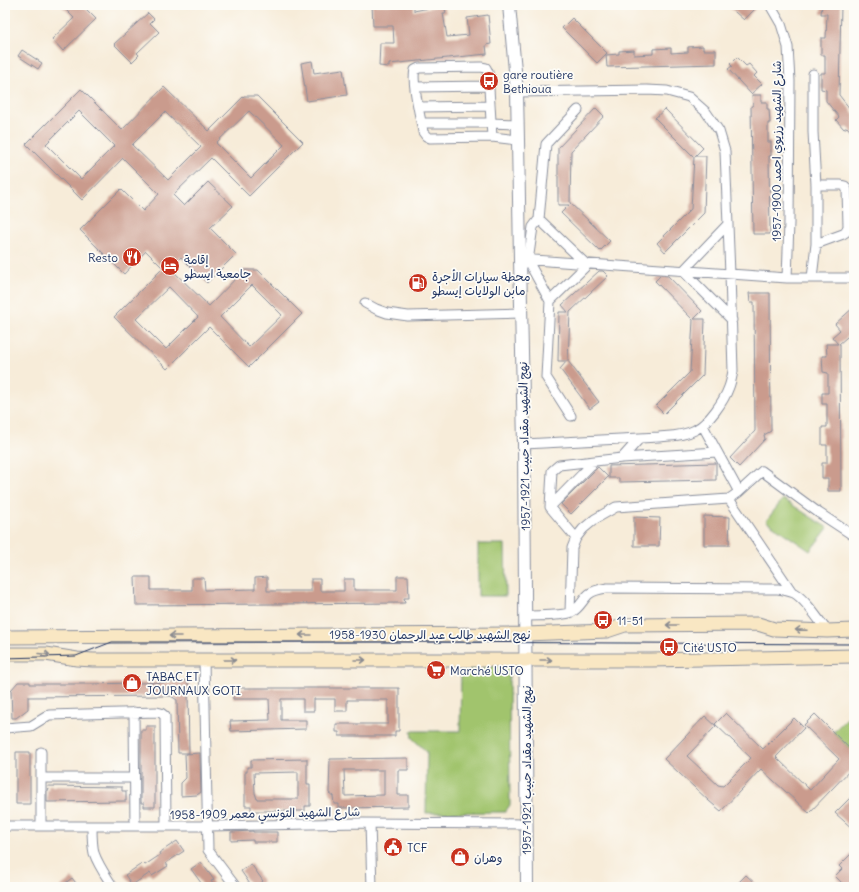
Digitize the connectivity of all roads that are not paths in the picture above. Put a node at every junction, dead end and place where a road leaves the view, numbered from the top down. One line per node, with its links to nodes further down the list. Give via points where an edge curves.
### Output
1 (509, 5): 6 (street, نهج الشهيد مقداد حبيب 1921-1957)
2 (770, 5): 23 (street, شارع الشهيد رزيوي احمد 1900-1957, via 781,24 788,47 790,81)
3 (813, 74): 15 (street)
4 (488, 86): 5 (street); 5 (street, via 488,72 486,68 480,67 419,68 413,75); 7 (street)
5 (415, 87): 8 (street)
6 (517, 92): 12 (street, نهج الشهيد مقداد حبيب 1921-1957); 17 (street, via 647,90 667,91 689,98 706,112 719,131 725,151)
7 (490, 106): 8 (street); 10 (street)
8 (419, 107): 11 (street)
9 (578, 110): 16 (street, via 546,144)
10 (491, 123): 11 (street); 12 (street); 13 (street)
11 (422, 124): 13 (street, via 423,132 430,138)
12 (518, 124): 14 (street, نهج الشهيد مقداد حبيب 1921-1957)
13 (492, 137): 14 (street)
14 (518, 140): 19 (street, نهج الشهيد مقداد حبيب 1921-1957)
15 (816, 185): 18 (street); 18 (street, via 845,186 848,226 846,232)
16 (539, 219): 19 (street, via 533,227); 20 (street)
17 (728, 224): 21 (street); 22 (street)
18 (816, 244): 24 (street)
19 (524, 260): 20 (street); 26 (street); 28 (street, نهج الشهيد مقداد حبيب 1921-1957)
20 (587, 265): 21 (street); 26 (street)
21 (683, 271): 22 (street); 29 (street)
22 (730, 274): 23 (street); 29 (street)
23 (787, 278): 24 (street)
24 (812, 278): 25 (street)
25 (854, 278)
26 (550, 301): 30 (street, via 546,377)
27 (365, 303): 28 (street, via 387,313 408,316)
28 (521, 313): 33 (street, نهج الشهيد مقداد حبيب 1921-1957)
29 (732, 320): 31 (street, via 733,371 729,387)
30 (571, 416)
31 (703, 426): 32 (street, via 680,435); 34 (street)
32 (640, 438): 33 (street); 35 (street)
33 (524, 444): 44 (street, نهج الشهيد مقداد حبيب 1921-1957)
34 (717, 452): 35 (street); 37 (street)
35 (622, 458): 36 (street)
36 (595, 461): 39 (street); 39 (street, via 559,465 552,471)
37 (739, 492): 38 (street); 40 (street, via 762,471)
38 (729, 499): 41 (street, via 616,507 583,528); 42 (street)
39 (550, 507): 41 (street)
40 (854, 536)
41 (576, 538): 43 (street, via 572,548)
42 (792, 592): 43 (street, via 778,589 607,588 589,594 579,607); 46 (street, via 803,600)
43 (570, 612): 44 (street, via 559,615)
44 (525, 616): 47 (street, نهج الشهيد مقداد حبيب 1921-1957)
45 (854, 630): 46 (main road, نهج الشهيد طالب عبد الرحمان 1930-1958)
46 (827, 631): 47 (main road, نهج الشهيد طالب عبد الرحمان 1930-1958, one-way to 47, via 774,629 758,624 625,625 607,631)
47 (525, 634): 48 (main road, نهج الشهيد طالب عبد الرحمان 1930-1958, one-way to 48); 52 (street, نهج الشهيد مقداد حبيب 1921-1957)
48 (5, 637)
49 (5, 654): 51 (main road, one-way to 51, via 46,654 93,660)
50 (854, 656): 52 (main road, one-way to 50)
51 (204, 660): 52 (main road, one-way to 52); 64 (street)
52 (525, 660): 59 (street, نهج الشهيد مقداد حبيب 1921-1957)
53 (134, 712): 54 (street, via 49,715 31,726); 57 (street); 63 (street, via 157,712 165,716)
54 (5, 728)
55 (41, 752): 56 (street)
56 (41, 778): 57 (street); 61 (street)
57 (134, 778): 62 (street)
58 (370, 824): 59 (street, شارع الشهيد التونسي معمر 1909-1958); 64 (street, شارع الشهيد التونسي معمر 1909-1958); 68 (street)
59 (526, 824): 69 (street, نهج الشهيد مقداد حبيب 1921-1957)
60 (5, 826): 61 (street, شارع الشهيد التونسي معمر 1909-1958)
61 (41, 826): 65 (street, شارع الشهيد التونسي معمر 1909-1958)
62 (135, 826): 63 (street, شارع الشهيد التونسي معمر 1909-1958); 65 (street, شارع الشهيد التونسي معمر 1909-1958)
63 (166, 826): 64 (street, شارع الشهيد التونسي معمر 1909-1958)
64 (208, 826): 67 (street, via 208,850)
65 (92, 827): 66 (street, via 97,860)
66 (113, 887)
67 (236, 887)
68 (372, 887)
69 (527, 887)

